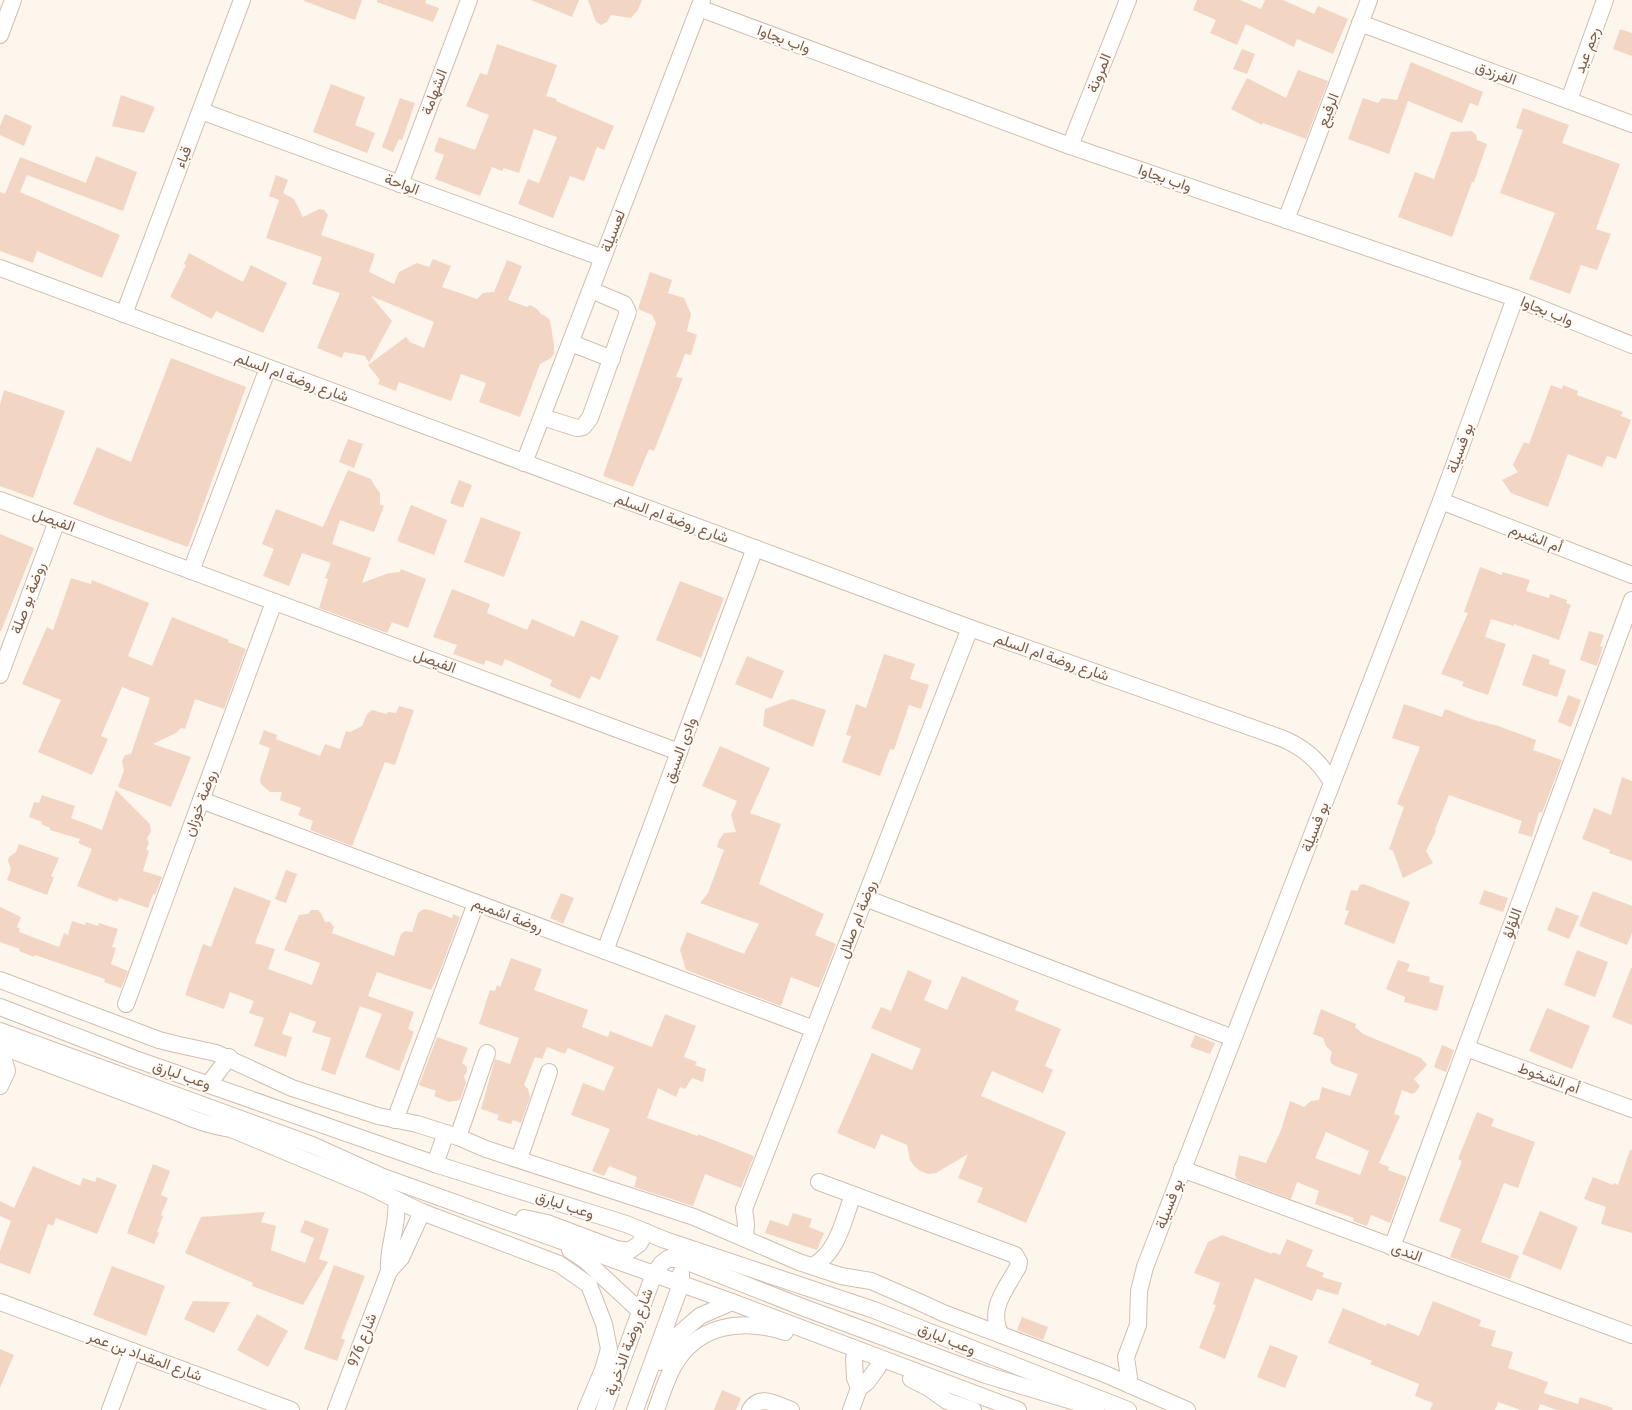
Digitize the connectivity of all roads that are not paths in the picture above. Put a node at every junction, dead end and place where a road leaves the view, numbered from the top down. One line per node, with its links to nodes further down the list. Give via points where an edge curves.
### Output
1 (13, 0): 9 (street)
2 (242, 0): 11 (street, قباء)
3 (469, 0): 14 (street, الشهامة)
4 (1128, 0): 13 (street, المرونة)
5 (1369, 0): 8 (street, الرفيع)
6 (1605, 0): 10 (street, رجم عيد)
7 (700, 4): 13 (street, واب بجاوا); 16 (street, لعسيلة)
8 (1360, 23): 10 (street, الفرزدق); 15 (street, الرفيع)
9 (0, 35)
10 (1569, 100): 12 (street, الفرزدق)
11 (201, 111): 14 (street, الواحة); 20 (street, قباء)
12 (1632, 124)
13 (1070, 146): 15 (street, واب بجاوا)
14 (400, 184): 16 (street, الواحة)
15 (1286, 220): 19 (street, واب بجاوا)
16 (603, 258): 18 (street, لعسيلة)
17 (0, 268): 20 (street, شارع روضة ام السلم)
18 (591, 290): 21 (street, لعسيلة); 23 (street, via 627,307 628,316)
19 (1515, 298): 22 (street, واب بجاوا); 28 (street, بو فسيلة)
20 (124, 314): 24 (street, شارع روضة ام السلم)
21 (570, 343): 23 (street); 25 (street, لعسيلة)
22 (1632, 345)
23 (612, 359): 25 (street, via 590,418 583,427 572,428)
24 (268, 368): 26 (street, شارع روضة ام السلم); 31 (street)
25 (542, 417): 26 (street, لعسيلة)
26 (524, 463): 30 (street, شارع روضة ام السلم)
27 (0, 500): 29 (street, الفيصل)
28 (1440, 501): 32 (street, أم الشبرم); 38 (street, بو فسيلة)
29 (57, 521): 31 (street, الفيصل); 36 (street, روضة بو صلة)
30 (755, 548): 35 (street, شارع روضة ام السلم); 37 (street, وادى السيق)
31 (191, 571): 34 (street, الفيصل)
32 (1632, 575)
33 (1632, 600): 52 (street, اللؤلؤ)
34 (274, 602): 37 (street, الفيصل); 39 (street, روضة خوزان)
35 (970, 628): 38 (street, شارع روضة ام السلم, via 1292,742 1319,763); 40 (street, روضة ام صلال)
36 (0, 675)
37 (679, 752): 42 (street, وادى السيق)
38 (1332, 782): 50 (street, بو فسيلة)
39 (201, 800): 41 (street, روضة اشميم); 44 (street, روضة خوزان)
40 (865, 898): 48 (street, روضة ام صلال); 50 (street)
41 (476, 903): 42 (street, روضة اشميم); 62 (street)
42 (605, 951): 48 (street, روضة اشميم)
43 (0, 980): 46 (street)
44 (126, 1004): 46 (street, via 115,1010); 47 (street, via 132,1016)
45 (0, 1007): 58 (street, وعب لبارق)
46 (109, 1021): 47 (street)
47 (131, 1029): 54 (street)
48 (814, 1029): 71 (street, روضة ام صلال)
49 (0, 1031): 59 (street, وعب لبارق)
50 (1234, 1038): 66 (street, بو فسيلة)
51 (0, 1047): 55 (street); 57 (street)
52 (1466, 1048): 60 (street, أم الشخوط); 77 (street, اللؤلؤ)
53 (487, 1053): 63 (street)
54 (229, 1057): 58 (street); 62 (street, via 287,1086)
55 (32, 1059): 57 (street); 61 (street)
56 (549, 1072): 64 (street)
57 (3, 1078)
58 (208, 1085): 65 (street, وعب لبارق)
59 (197, 1104): 61 (street); 70 (street, وعب لبارق)
60 (1632, 1109)
61 (179, 1113): 69 (street, via 207,1125 231,1129)
62 (395, 1120): 63 (street)
63 (452, 1135): 64 (street, via 486,1150); 65 (street)
64 (519, 1159): 73 (street)
65 (435, 1164): 74 (street, وعب لبارق)
66 (1182, 1170): 77 (street, الندى); 91 (street, بو فسيلة, via 1141,1279 1138,1326)
67 (819, 1182): 68 (street)
68 (853, 1195): 79 (street, via 834,1244 826,1257); 88 (street, via 1015,1255 1018,1267 996,1312)
69 (396, 1200): 72 (street); 80 (street, شارع 976)
70 (461, 1204): 74 (street, via 547,1223 616,1249 630,1251); 75 (street, وعب لبارق)
71 (744, 1209): 73 (street); 76 (street)
72 (422, 1212): 80 (street, شارع 976, via 401,1258); 101 (street, via 559,1264 589,1285 604,1324 609,1349)
73 (723, 1229): 76 (street)
74 (653, 1235): 78 (street); 86 (street, وعب لبارق)
75 (549, 1236): 81 (street, وعب لبارق); 87 (street, via 585,1260)
76 (745, 1238): 79 (street)
77 (1392, 1247): 89 (street, الندى)
78 (674, 1259): 81 (street, via 669,1258 662,1263); 82 (street, via 682,1275); 110 (street, via 986,1375 1082,1404)
79 (813, 1266): 83 (street, via 871,1282)
80 (388, 1271): 100 (street, شارع 976)
81 (654, 1274): 82 (street, وعب لبارق); 87 (street, شارع روضة الذخرية)
82 (681, 1284): 85 (street, وعب لبارق); 95 (street, شارع روضة الذخرية)
83 (901, 1295): 86 (street); 88 (street)
84 (0, 1302): 90 (street, شارع المقداد بن عمر)
85 (732, 1302): 95 (street, via 700,1316 679,1334); 109 (street, وعب لبارق)
86 (874, 1310): 111 (street, وعب لبارق)
87 (641, 1312): 102 (street, شارع روضة الذخرية)
88 (1001, 1335): 94 (street)
89 (1632, 1335)
90 (132, 1351): 98 (street); 99 (street, شارع المقداد بن عمر)
91 (1126, 1357): 94 (street); 96 (street, بو فسيلة)
92 (854, 1358): 93 (street); 97 (street); 104 (street, via 768,1327 724,1327 700,1338 681,1355)
93 (878, 1367): 97 (street); 108 (street, via 913,1380 947,1401)
94 (1105, 1374): 96 (street)
95 (646, 1382): 103 (street, شارع روضة الذخرية)
96 (1130, 1385): 112 (street)
97 (859, 1388): 107 (street)
98 (110, 1410)
99 (291, 1410)
100 (336, 1410)
101 (586, 1410)
102 (604, 1410)
103 (635, 1410)
104 (656, 1410)
105 (750, 1410): 106 (street, via 754,1404 764,1400)
106 (791, 1410)
107 (852, 1410)
108 (973, 1410)
109 (1018, 1410)
110 (1118, 1410)
111 (1128, 1410)
112 (1187, 1410)

